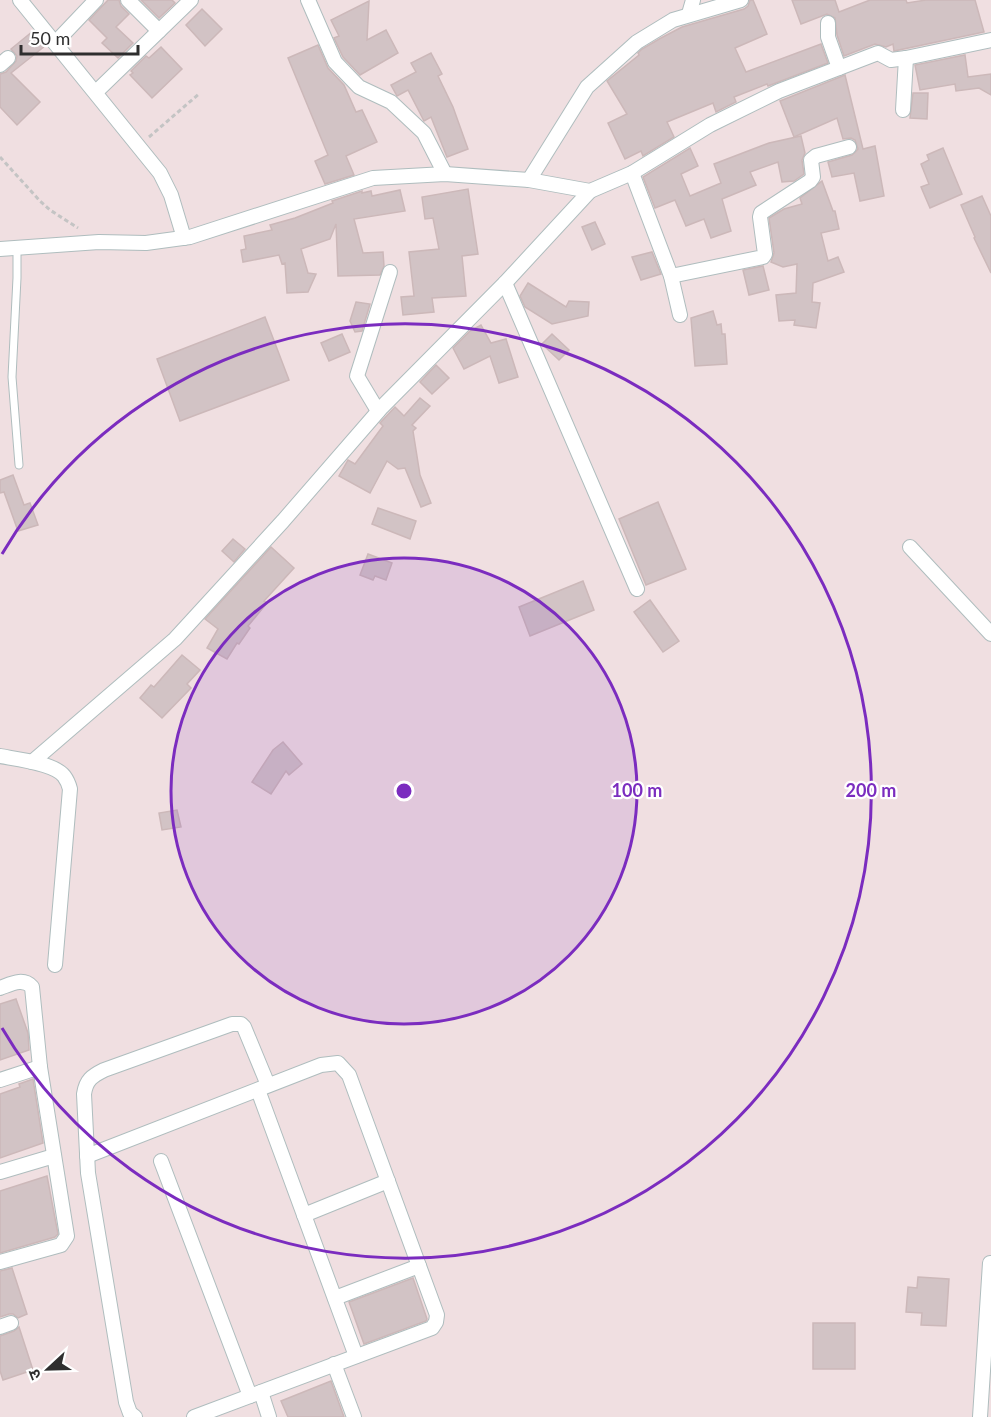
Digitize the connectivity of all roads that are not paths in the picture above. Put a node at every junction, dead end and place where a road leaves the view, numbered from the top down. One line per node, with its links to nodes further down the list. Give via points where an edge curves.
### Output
1 (20, 0): 12 (street)
2 (96, 0): 12 (street)
3 (128, 0): 10 (street)
4 (191, 0): 10 (street)
5 (308, 0): 19 (street, via 335,62 359,87 391,102 424,133)
6 (693, 0): 8 (street)
7 (741, 0): 8 (street)
8 (689, 14): 20 (street, via 637,42 587,87)
9 (828, 23): 14 (street, via 828,37)
10 (159, 31): 15 (street)
11 (991, 40): 13 (street)
12 (56, 43): 15 (street)
13 (906, 58): 14 (street, via 891,60 878,53); 16 (street)
14 (839, 68): 18 (street, via 779,90 710,125)
15 (96, 92): 22 (street, via 165,181)
16 (903, 110)
17 (849, 147): 26 (street, via 816,156 811,160 810,181 761,213 763,257)
18 (632, 173): 21 (street); 26 (street)
19 (445, 174): 20 (street); 22 (street, via 373,178)
20 (529, 180): 21 (street)
21 (590, 191): 27 (street)
22 (184, 238): 24 (street)
23 (0, 249): 24 (street)
24 (17, 249): 30 (lane, via 12,377)
25 (390, 272): 29 (street, via 357,376)
26 (671, 276): 28 (street)
27 (505, 283): 29 (street); 32 (street)
28 (680, 315)
29 (378, 411): 35 (street, via 175,639)
30 (19, 465)
31 (910, 547): 33 (street)
32 (637, 589)
33 (991, 633)
34 (0, 756): 35 (street)
35 (26, 761): 36 (street, via 60,772 70,789)
36 (55, 965)
37 (0, 988): 38 (street, via 22,981 32,987)
38 (40, 1067): 39 (street); 41 (street)
39 (0, 1080)
40 (263, 1087): 42 (street); 42 (street, via 244,1027 237,1023 104,1070 85,1084); 45 (street, via 321,1065 338,1063 349,1075); 46 (street)
41 (54, 1156): 44 (street); 47 (street, via 67,1239 60,1245)
42 (87, 1156): 56 (street, via 126,1402)
43 (161, 1161): 55 (street)
44 (0, 1172)
45 (388, 1181): 46 (street); 49 (street)
46 (304, 1215): 50 (street)
47 (0, 1262)
48 (990, 1263): 51 (street)
49 (419, 1266): 50 (street); 53 (street, via 437,1315 432,1328)
50 (335, 1298): 53 (street)
51 (989, 1316): 52 (street)
52 (989, 1343): 60 (street)
53 (356, 1356): 54 (street)
54 (334, 1365): 55 (street); 59 (street)
55 (255, 1394): 57 (street); 58 (street)
56 (135, 1417)
57 (194, 1417)
58 (269, 1417)
59 (354, 1417)
60 (980, 1417)

